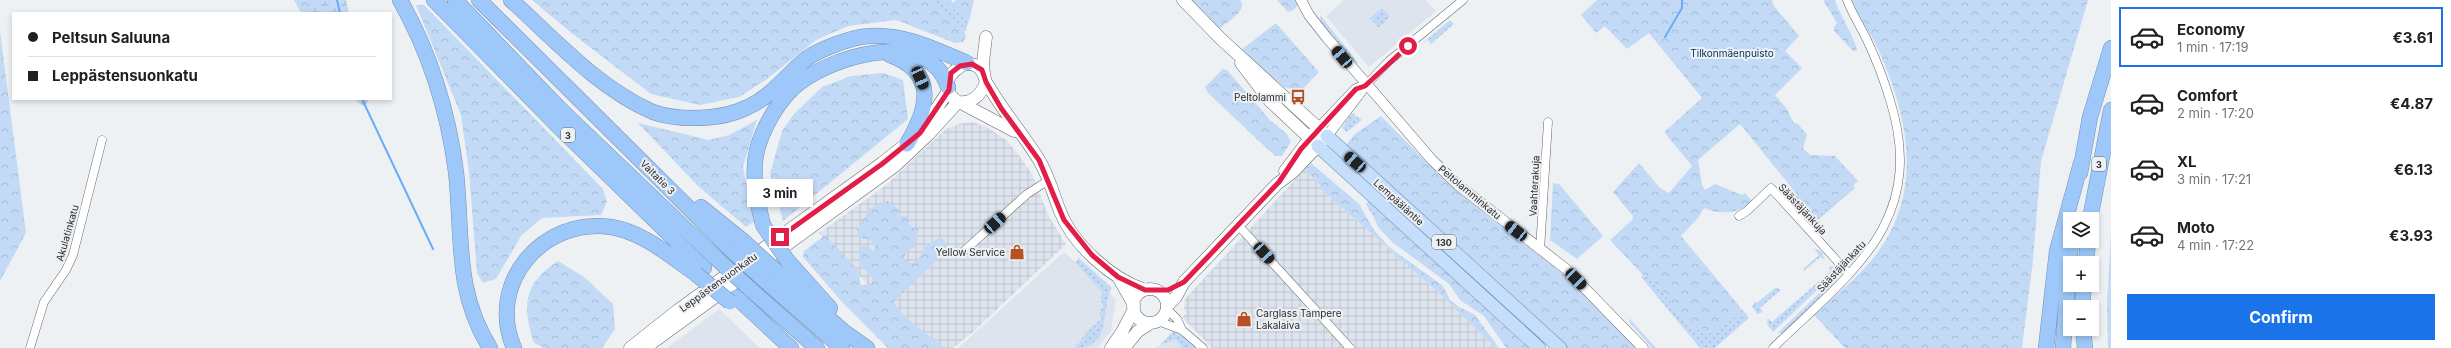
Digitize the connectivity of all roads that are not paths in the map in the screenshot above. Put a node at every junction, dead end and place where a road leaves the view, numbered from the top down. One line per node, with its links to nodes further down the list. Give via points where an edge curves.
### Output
1 (400, 0): 45 (highway, via 422,42 445,113 456,172 462,272 474,318)
2 (434, 0): 33 (highway, 3)
3 (455, 0): 50 (highway, Valtatie 3, bridge, via 561,110 717,259)
4 (479, 0): 29 (highway, Valtatie 3, via 645,163)
5 (511, 0): 12 (highway, via 585,67 620,94 655,112 674,117 727,115 749,107 808,58 848,40 868,36 912,40)
6 (1183, 0): 20 (main road, Lempääläntie / 130, via 1221,39 1259,89)
7 (1301, 0): 14 (street, Peltolamminkatu, via 1309,15)
8 (1463, 0): 14 (street, via 1389,61)
9 (1847, 0): 34 (street, Säästäjänkatu, via 1867,40 1890,99 1899,141 1901,166 1896,195 1884,228 1869,253)
10 (882, 52): 15 (highway, via 904,53 931,63 940,70); 22 (highway, via 903,61 924,87 924,110); 52 (highway, bridge, via 852,57 830,65 807,77 792,89 763,133 754,178 763,225 787,260)
11 (2110, 52): 23 (highway, 3, via 2090,117)
12 (968, 63): 13 (main road, via 976,65); 13 (main road, via 986,37 983,62); 15 (main road, via 951,73)
13 (985, 78): 16 (main road, via 980,95); 19 (main road)
14 (1365, 85): 20 (street); 31 (street, Peltolamminkatu, via 1448,176)
15 (948, 89): 16 (main road, via 953,99); 22 (main road, Leppästensuonkatu, via 933,117)
16 (959, 102): 19 (main road); 48 (main road, Leppästensuonkatu, via 895,166)
17 (2111, 110): 26 (highway, 3)
18 (1548, 122): 31 (street, Vaahterakuja)
19 (1020, 135): 24 (main road, via 1039,160)
20 (1318, 137): 28 (main road, via 1293,172 1279,182); 57 (main road, Lempääläntie / 130); 58 (main road, Lempääläntie / 130)
21 (102, 140): 44 (street, Akulatinkatu, via 73,256 44,302)
22 (907, 144): 47 (main road, Leppästensuonkatu, via 678,310)
23 (2081, 163): 25 (highway); 61 (highway, 3, via 2057,251)
24 (1049, 180): 32 (street, via 1027,194); 35 (main road, via 1060,212 1073,234 1092,255)
25 (2074, 212)
26 (2091, 212)
27 (1739, 216): 34 (street, Säästäjänkuja, via 1771,188)
28 (1238, 225): 36 (main road); 56 (street)
29 (736, 245): 51 (highway, bridge, via 762,278); 52 (highway, bridge, via 774,269 843,331)
30 (2070, 248): 62 (highway)
31 (1540, 250): 59 (street, Peltolamminkatu, via 1566,269)
32 (963, 252)
33 (700, 271): 46 (highway, via 622,230 589,225 564,232 530,253 512,284 508,319); 49 (highway, 3)
34 (1849, 274): 60 (street, Säästäjänkatu)
35 (1118, 277): 37 (main road); 38 (main road)
36 (1184, 282): 37 (main road, via 1168,290); 39 (main road)
37 (1151, 291): 38 (main road, via 1137,296); 39 (main road, via 1165,298)
38 (1134, 307): 40 (main road, via 1142,321); 53 (main road)
39 (1167, 307): 40 (main road, via 1166,314); 41 (street)
40 (1154, 322): 41 (street); 54 (main road, via 1138,331)
41 (1182, 330): 55 (street)
42 (2081, 336): 63 (highway)
43 (2083, 336): 64 (highway)
44 (30, 348)
45 (490, 348)
46 (514, 348)
47 (630, 348)
48 (646, 348)
49 (791, 348)
50 (817, 348)
51 (842, 348)
52 (867, 348)
53 (1111, 348)
54 (1124, 348)
55 (1202, 348)
56 (1350, 348)
57 (1539, 348)
58 (1560, 348)
59 (1643, 348)
60 (1773, 348)
61 (2046, 348)
62 (2063, 348)
63 (2080, 348)
64 (2084, 348)

